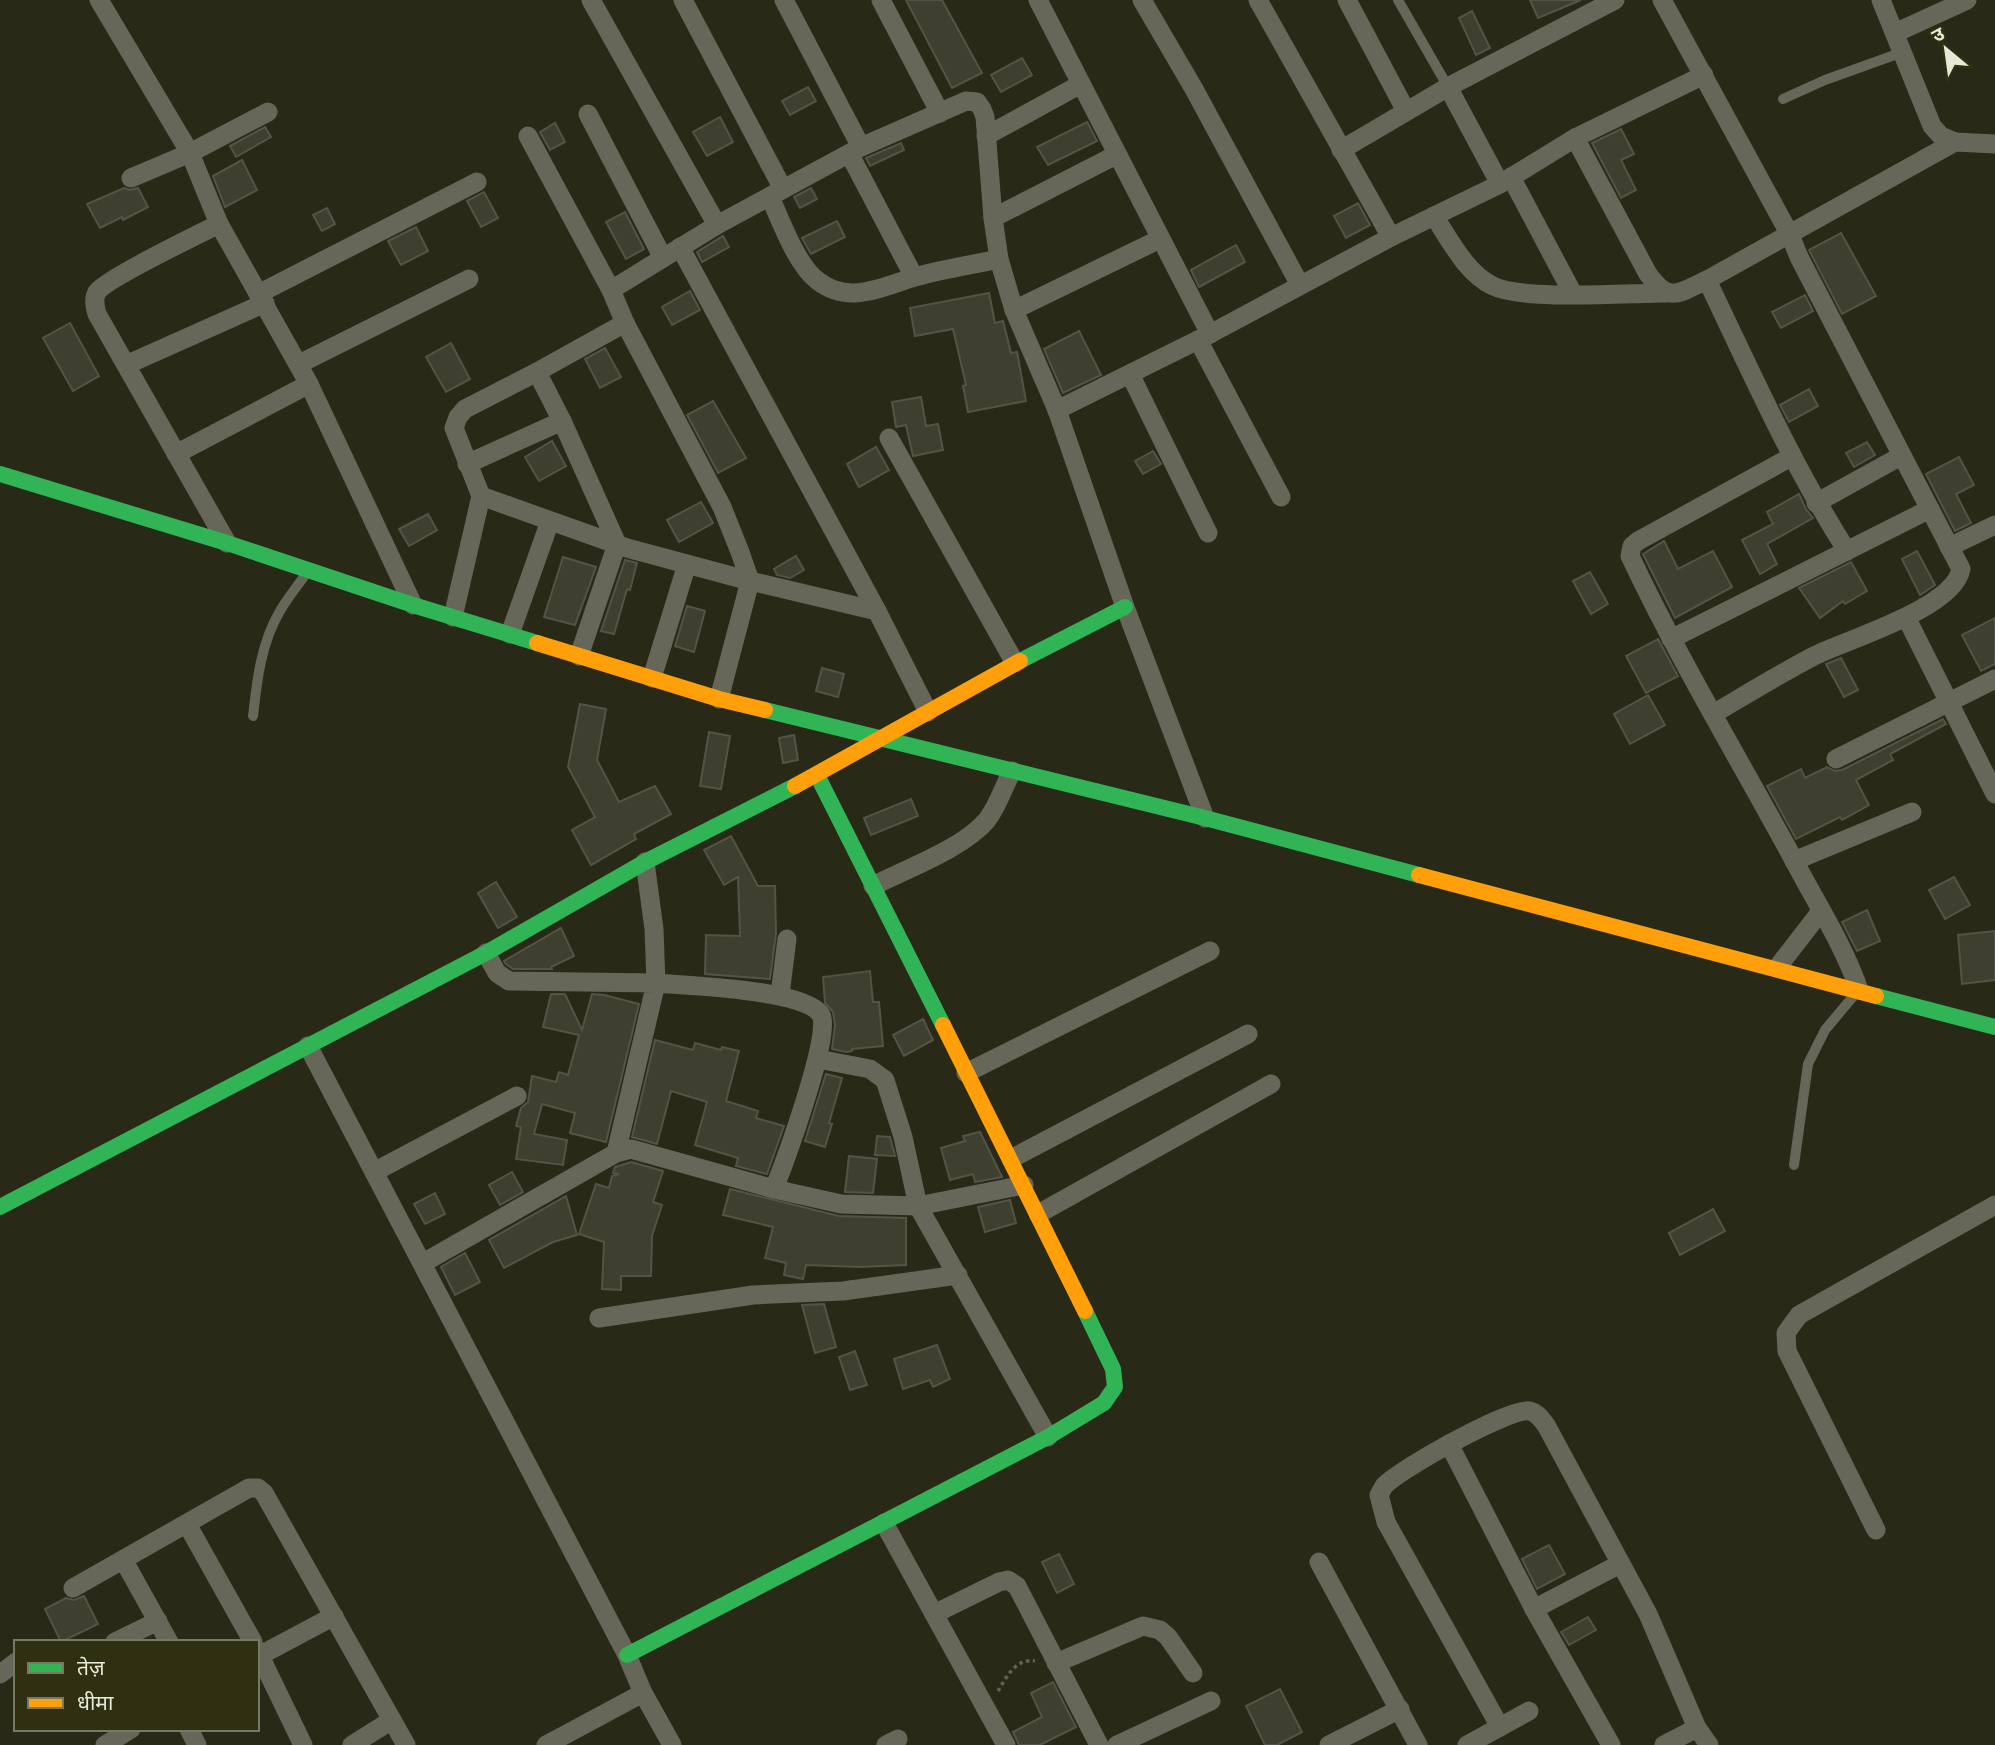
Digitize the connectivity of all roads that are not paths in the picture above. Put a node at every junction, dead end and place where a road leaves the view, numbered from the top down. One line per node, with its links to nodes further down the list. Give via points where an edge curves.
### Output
1 (99, 0): 32 (street)
2 (591, 0): 41 (street)
3 (683, 0): 37 (street)
4 (784, 0): 31 (street)
5 (881, 0): 23 (street)
6 (1038, 0): 18 (street)
7 (1142, 0): 51 (street)
8 (1258, 0): 30 (street)
9 (1347, 0): 22 (street)
10 (1398, 0): 19 (lane)
11 (1615, 0): 19 (street)
12 (1662, 0): 17 (street)
13 (1881, 0): 15 (street)
14 (1967, 0): 15 (street)
15 (1895, 33): 16 (street)
16 (1903, 52): 20 (lane); 28 (street, via 1932,126)
17 (1704, 75): 27 (street); 42 (street)
18 (1081, 84): 26 (street); 33 (street)
19 (1448, 86): 22 (street); 35 (street)
20 (1783, 99)
21 (268, 111): 32 (street)
22 (1406, 111): 30 (street)
23 (940, 113): 26 (street, via 966,101 977,102 985,117); 31 (street)
24 (588, 114): 46 (street)
25 (528, 136): 52 (street)
26 (986, 136): 39 (street)
27 (1575, 138): 35 (street); 53 (street, via 1648,274)
28 (1955, 142): 29 (street); 42 (street)
29 (1995, 144)
30 (1341, 150): 43 (street)
31 (855, 151): 37 (street); 48 (street)
32 (190, 153): 34 (street); 40 (street)
33 (1116, 155): 39 (street); 44 (street)
34 (131, 178)
35 (1505, 180): 38 (street); 54 (street)
36 (477, 182): 55 (street)
37 (777, 193): 41 (street); 48 (street, via 804,266 816,281 845,294 858,294)
38 (1434, 216): 43 (street); 54 (street, via 1464,261 1495,287 1533,294)
39 (993, 218): 47 (street)
40 (219, 223): 55 (street); 60 (street, via 97,292 97,314)
41 (717, 225): 45 (street)
42 (1790, 235): 50 (street); 68 (street)
43 (1391, 237): 51 (street)
44 (1160, 239): 56 (street); 58 (street)
45 (680, 247): 46 (street); 88 (street)
46 (663, 258): 52 (street)
47 (999, 259): 48 (street); 56 (street)
48 (914, 277)
49 (469, 279): 59 (street)
50 (1707, 280): 53 (street); 69 (street)
51 (1300, 285): 58 (street)
52 (611, 290): 57 (street)
53 (1667, 293): 54 (street)
54 (1573, 294)
55 (262, 299): 59 (street); 60 (street)
56 (1014, 310): 64 (street)
57 (625, 323): 61 (street); 85 (street, via 722,508)
58 (1204, 337): 62 (street); 73 (street)
59 (299, 364): 63 (street)
60 (125, 365): 67 (street)
61 (537, 372): 65 (street); 70 (street, via 458,417 454,428)
62 (1130, 374): 64 (street); 78 (street)
63 (309, 384): 67 (street); 86 (street)
64 (1057, 410): 87 (street)
65 (562, 421): 70 (street); 80 (street)
66 (889, 438): 94 (street)
67 (176, 454): 79 (street)
68 (1901, 456): 74 (street); 75 (street)
69 (1791, 457): 74 (street); 92 (street, via 1632,546 1630,556)
70 (467, 464): 72 (street)
71 (0, 474): 79 (street)
72 (481, 496): 76 (street); 89 (street)
73 (1281, 496)
74 (1815, 503): 82 (street)
75 (1930, 509): 81 (street); 82 (street)
76 (550, 521): 80 (street); 91 (street)
77 (1995, 525): 81 (street)
78 (1208, 533)
79 (226, 543): 84 (street)
80 (617, 544): 83 (street); 93 (street)
81 (1950, 547): 90 (street, via 1961,569 1955,585)
82 (1847, 551): 92 (street)
83 (687, 564): 85 (street); 95 (street)
84 (308, 570): 86 (street); 101 (lane, via 279,612 267,640)
85 (750, 582): 88 (street); 97 (street)
86 (413, 605): 89 (street)
87 (1125, 607): 94 (street); 108 (street)
88 (877, 611): 99 (street)
89 (453, 617): 91 (street)
90 (1906, 617): 98 (street); 100 (street, via 1818,654)
91 (510, 634): 93 (street)
92 (1671, 639): 100 (street)
93 (579, 656): 95 (street)
94 (1015, 663): 99 (street)
95 (652, 678): 97 (street)
96 (1995, 679): 98 (street)
97 (719, 699): 102 (street)
98 (1948, 702): 103 (street); 106 (street)
99 (928, 712): 102 (street)
100 (1713, 714): 109 (street)
101 (253, 716)
102 (884, 739): 104 (street); 105 (street)
103 (1836, 759)
104 (1012, 771): 108 (street); 111 (street, via 979,830)
105 (817, 775): 110 (street); 111 (street)
106 (1995, 794)
107 (1912, 812): 109 (street)
108 (1205, 818): 116 (street)
109 (1794, 861): 112 (street)
110 (645, 862): 115 (street); 117 (street)
111 (873, 886): 124 (street)
112 (1821, 911): 116 (street); 118 (street)
113 (787, 939): 119 (street)
114 (1210, 951): 124 (street)
115 (486, 953): 117 (street, via 497,973 509,981); 122 (street)
116 (1777, 968): 118 (street)
117 (656, 983): 119 (street); 127 (street)
118 (1859, 990): 120 (street); 129 (lane, via 1825,1030 1808,1064)
119 (780, 995): 123 (street, via 819,1012 823,1028)
120 (1995, 1027)
121 (1248, 1034): 128 (street)
122 (308, 1046): 130 (street); 135 (street)
123 (818, 1059): 132 (street); 134 (street, via 870,1069 885,1080)
124 (966, 1073): 128 (street)
125 (1271, 1084): 136 (street)
126 (517, 1096): 130 (street)
127 (616, 1153): 132 (street, via 639,1149); 137 (street)
128 (1011, 1158): 131 (street)
129 (1794, 1165)
130 (374, 1172): 137 (street)
131 (1024, 1185): 134 (street); 136 (street)
132 (774, 1189): 134 (street, via 841,1204)
133 (1995, 1205): 144 (street, via 1798,1315 1786,1333 1787,1352)
134 (918, 1206): 138 (street)
135 (0, 1207)
136 (1038, 1214): 140 (street, via 1113,1369 1115,1387 1104,1403)
137 (423, 1263): 158 (street)
138 (958, 1275): 139 (street, via 843,1291 753,1296); 140 (street)
139 (599, 1318)
140 (1048, 1437): 142 (street)
141 (1449, 1444): 147 (street, via 1515,1412 1538,1415); 149 (street); 166 (street, via 1384,1486 1380,1505)
142 (884, 1522): 150 (street); 158 (street)
143 (187, 1524): 145 (street); 151 (street, via 249,1488 258,1488); 155 (street)
144 (1876, 1530)
145 (124, 1561): 148 (street); 152 (street)
146 (1319, 1562): 163 (street)
147 (1620, 1564): 149 (street); 167 (street, via 1648,1614)
148 (74, 1588)
149 (1534, 1609): 181 (street)
150 (934, 1614): 159 (street, via 1008,1580 1017,1586); 175 (street)
151 (334, 1616): 156 (street); 165 (street)
152 (158, 1621): 153 (street); 154 (street)
153 (119, 1640)
154 (168, 1640)
155 (251, 1640)
156 (259, 1650)
157 (259, 1655): 170 (street)
158 (627, 1655): 161 (street)
159 (1056, 1663): 160 (street, via 1143,1626 1168,1637); 176 (street)
160 (1193, 1673)
161 (643, 1693): 173 (street); 174 (street)
162 (1211, 1701): 177 (street)
163 (1400, 1709): 178 (street); 179 (street)
164 (1529, 1711): 166 (street)
165 (392, 1720): 171 (street); 172 (street)
166 (1500, 1727): 180 (street)
167 (1697, 1728): 182 (street); 183 (street)
168 (128, 1731): 169 (street)
169 (105, 1745)
170 (303, 1745)
171 (352, 1745)
172 (405, 1745)
173 (546, 1745)
174 (672, 1745)
175 (1006, 1745)
176 (1099, 1745)
177 (1117, 1745)
178 (1329, 1745)
179 (1418, 1745)
180 (1467, 1745)
181 (1611, 1745)
182 (1664, 1745)
183 (1709, 1745)

